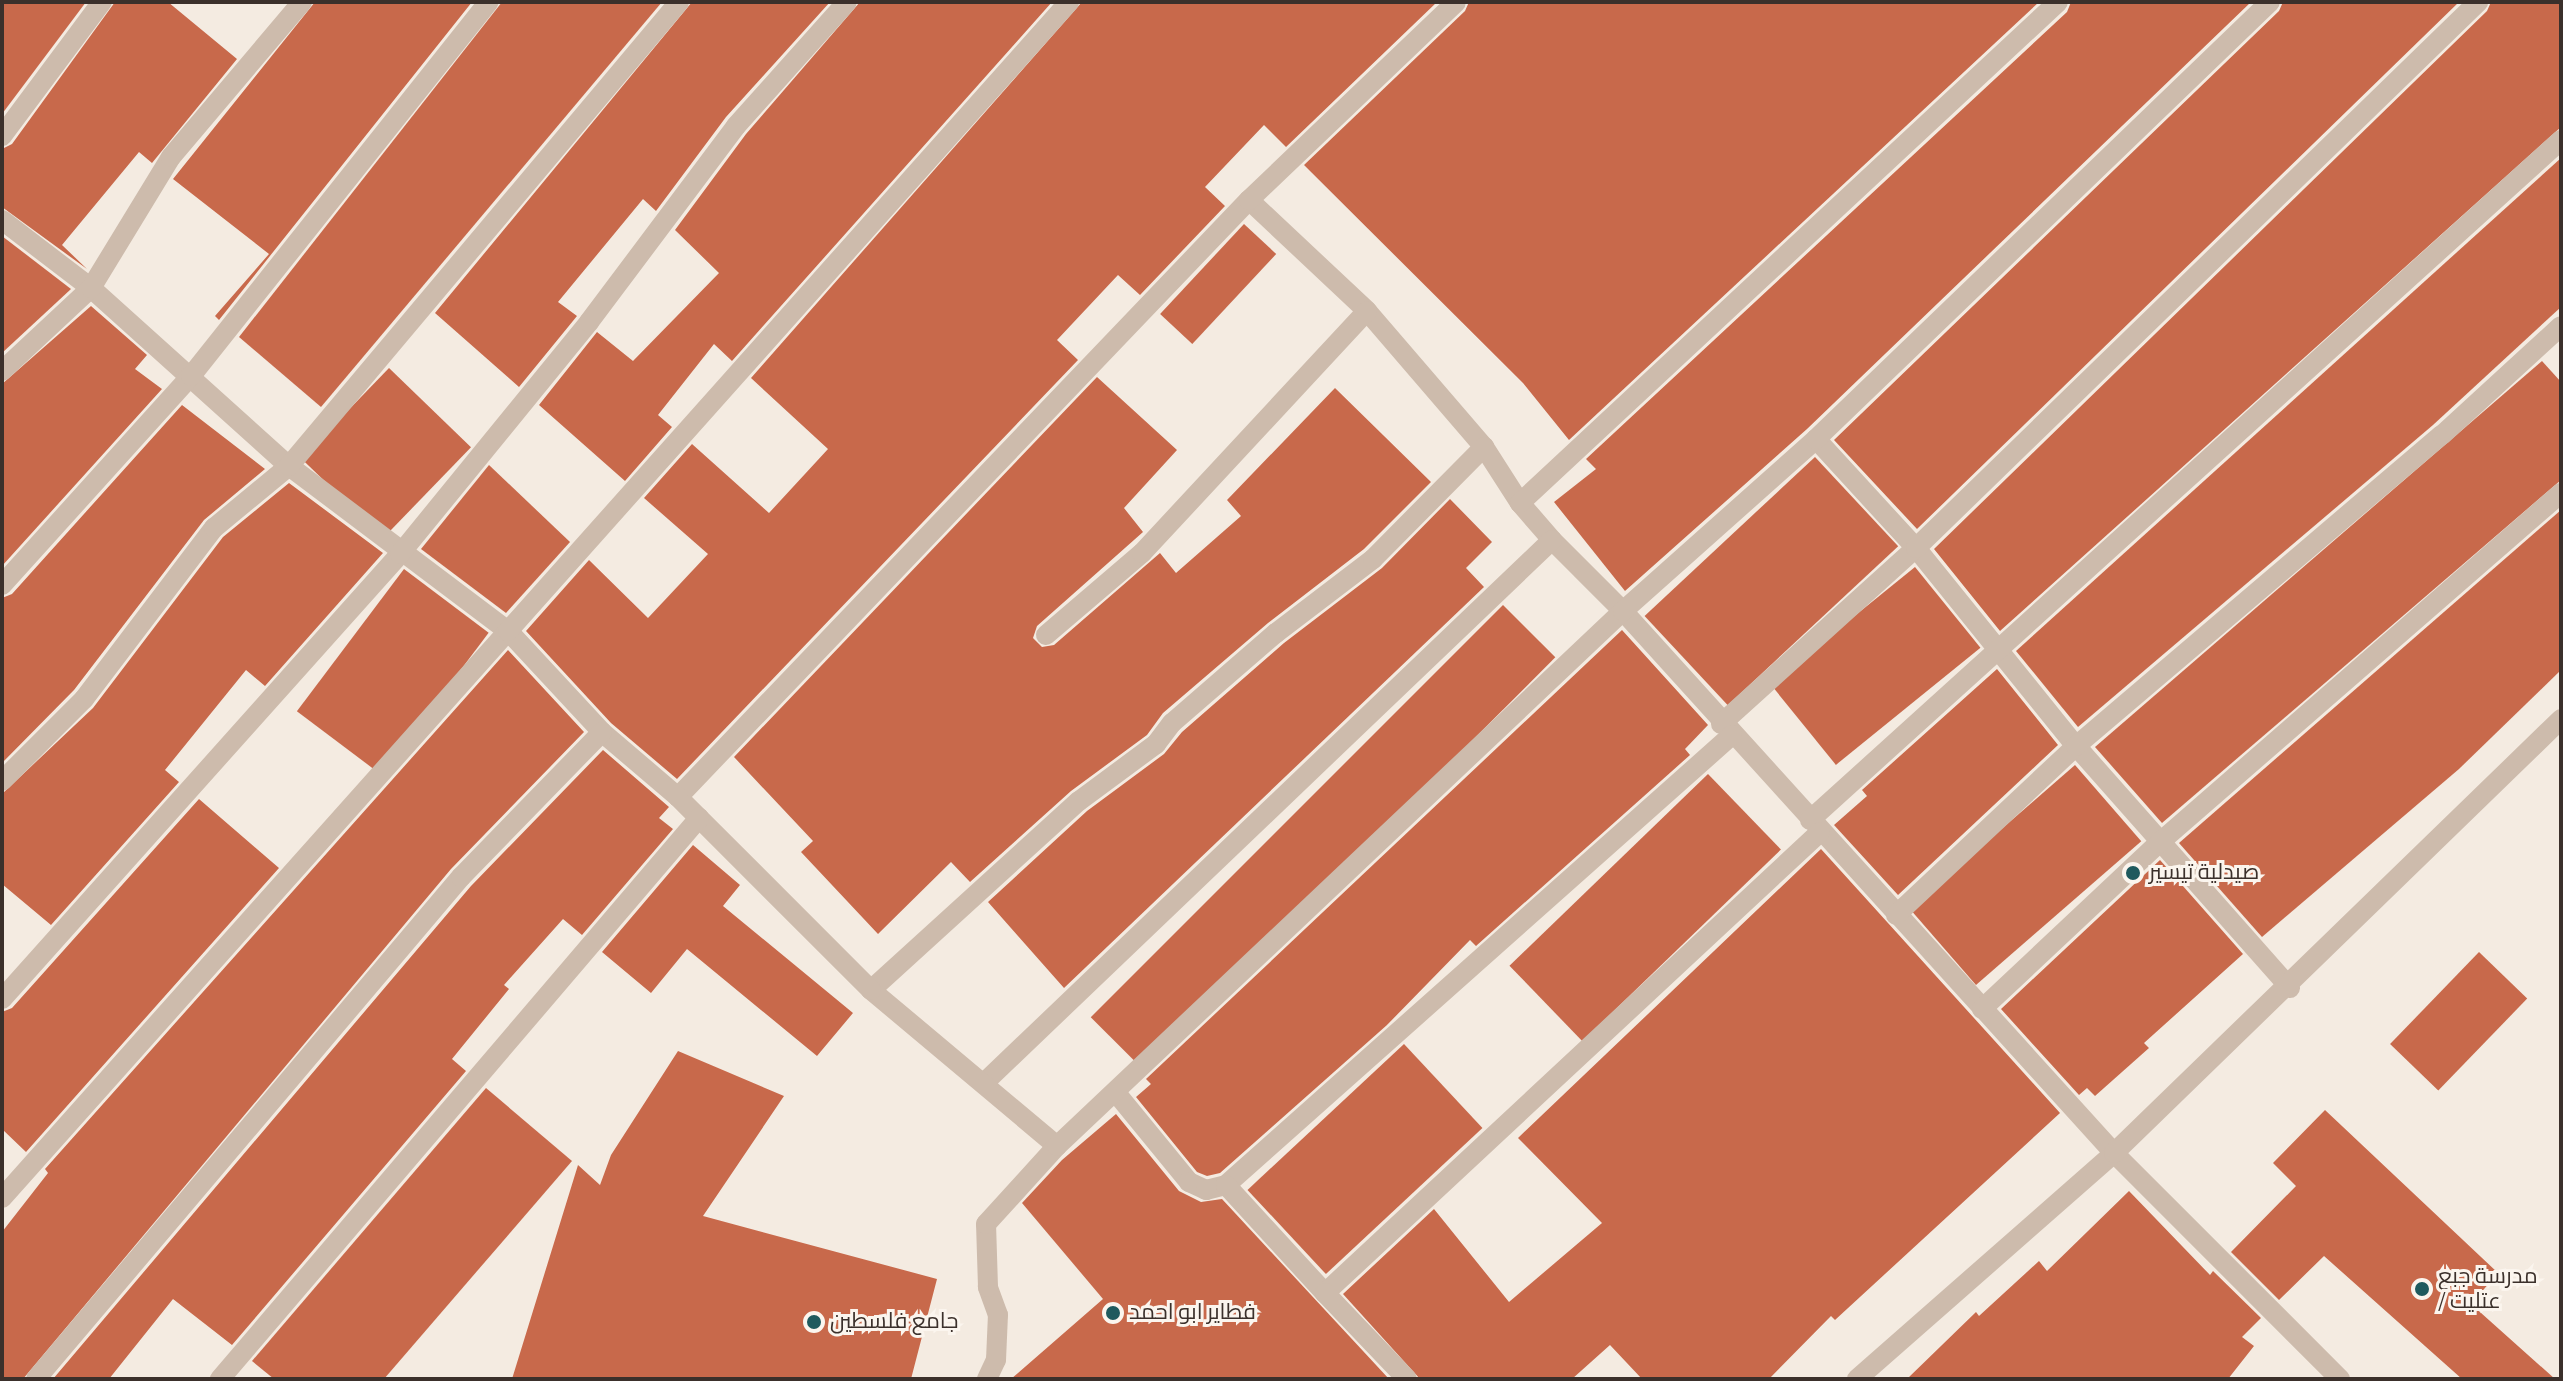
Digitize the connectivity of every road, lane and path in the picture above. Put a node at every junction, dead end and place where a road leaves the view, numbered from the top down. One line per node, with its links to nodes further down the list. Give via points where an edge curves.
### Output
1 (102, 2): 11 (street)
2 (302, 2): 15 (street, via 171,157)
3 (489, 2): 19 (street)
4 (679, 2): 22 (street)
5 (847, 2): 27 (street, via 736,126 589,322)
6 (1069, 2): 30 (street)
7 (1456, 2): 13 (street)
8 (2058, 2): 24 (street)
9 (2270, 2): 20 (street)
10 (2478, 2): 26 (street)
11 (2, 136)
12 (2561, 140): 32 (street)
13 (1249, 200): 16 (street); 38 (street)
14 (2, 220): 15 (street)
15 (91, 288): 18 (street); 19 (street)
16 (1367, 311): 21 (street); 31 (street, via 1142,553)
17 (2561, 326): 36 (street, via 2442,435)
18 (2, 371)
19 (191, 376): 22 (street); 28 (street)
20 (1816, 439): 26 (street); 29 (street)
21 (1484, 447): 24 (street); 44 (street, via 1373,559 1276,633 1172,723 1156,744 1079,801)
22 (289, 466): 27 (street); 37 (street, via 214,528 84,699)
23 (2561, 493): 41 (street)
24 (1520, 503): 25 (street)
25 (1552, 540): 29 (street); 47 (street)
26 (1916, 548): 32 (street); 34 (street)
27 (400, 554): 30 (street); 45 (street)
28 (2, 585)
29 (1623, 611): 34 (street); 48 (street)
30 (508, 631): 35 (street); 52 (street)
31 (1046, 635)
32 (1999, 652): 36 (street); 40 (street)
33 (2561, 719): 43 (street)
34 (1726, 729): 40 (street); 51 (street)
35 (602, 732): 38 (street); 54 (street, via 461,877)
36 (2076, 746): 41 (street); 42 (street)
37 (2, 781)
38 (678, 797): 39 (street)
39 (699, 818): 44 (street); 55 (street)
40 (1815, 826): 42 (street); 53 (street)
41 (2159, 843): 43 (street); 46 (street)
42 (1896, 915): 46 (street)
43 (2290, 988): 50 (street)
44 (871, 990): 47 (street)
45 (2, 999)
46 (1982, 1009): 50 (street)
47 (985, 1082): 49 (street)
48 (1117, 1094): 49 (street); 51 (street, via 1189,1182 1206,1190)
49 (1057, 1146): 56 (street, via 986,1224 988,1287 998,1315 996,1360)
50 (2114, 1153): 58 (street); 59 (street)
51 (1226, 1185): 53 (street)
52 (2, 1198)
53 (1325, 1293): 57 (street)
54 (36, 1379)
55 (220, 1379)
56 (987, 1379)
57 (1407, 1379)
58 (1857, 1379)
59 (2340, 1379)

